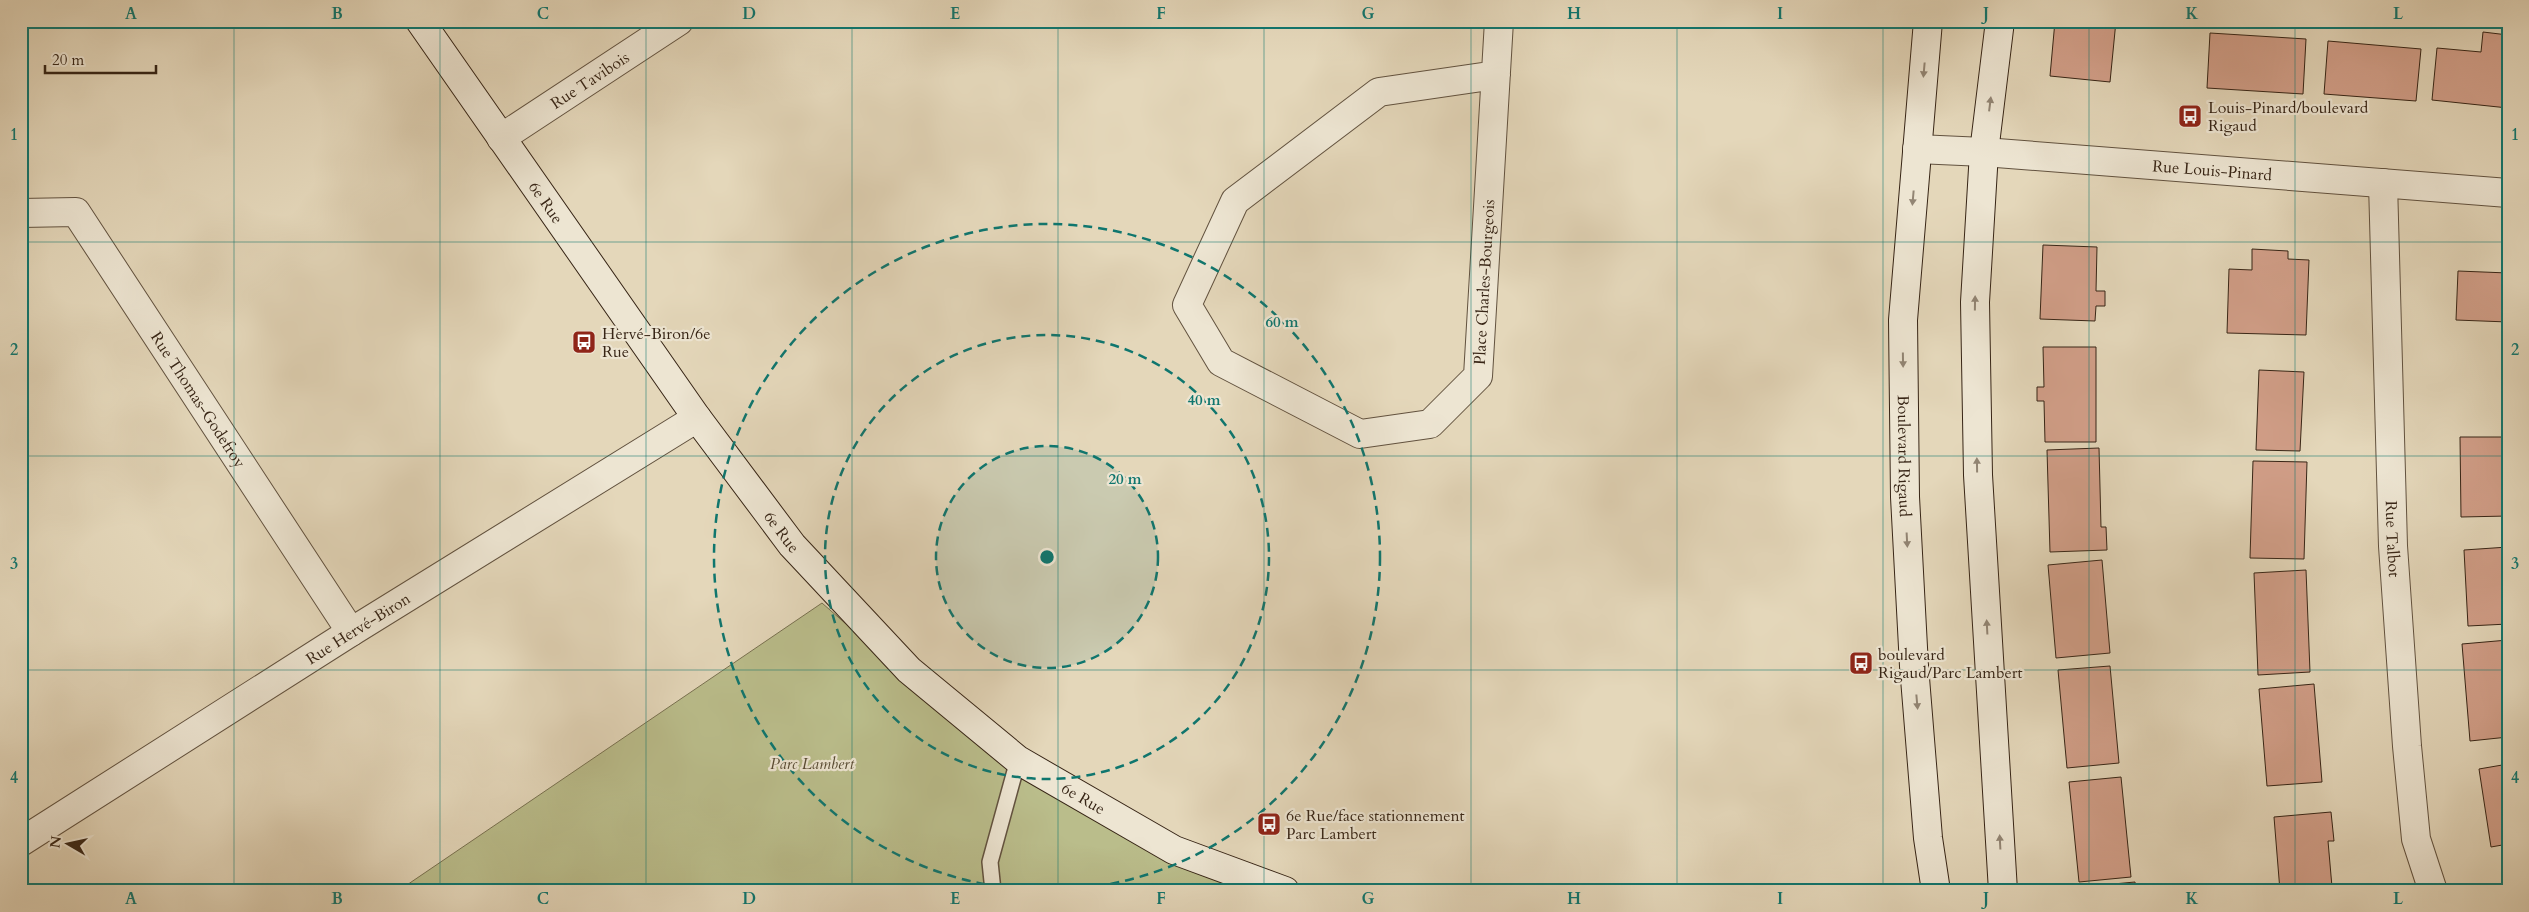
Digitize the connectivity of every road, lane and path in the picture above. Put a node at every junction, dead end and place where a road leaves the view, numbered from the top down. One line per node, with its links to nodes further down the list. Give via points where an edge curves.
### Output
1 (420, 21): 7 (street, 6e Rue)
2 (680, 21): 7 (street, Rue Tavibois)
3 (1499, 21): 6 (street, Place Charles-Bourgeois)
4 (1928, 21): 8 (street, Boulevard Rigaud, one-way to 8)
5 (2000, 21): 9 (street, one-way to 5)
6 (1496, 75): 6 (street, Place Charles-Bourgeois, via 1380,92 1235,200 1187,304 1221,362 1360,434 1430,424 1478,376)
7 (501, 138): 13 (street, 6e Rue)
8 (1917, 149): 9 (street, Rue Louis-Pinard); 19 (street, Boulevard Rigaud, one-way to 19, via 1903,320 1905,497 1914,666 1928,838)
9 (1984, 152): 10 (street, Rue Louis-Pinard); 20 (street, one-way to 9, via 1978,476 1975,302)
10 (2383, 184): 11 (street, Rue Louis-Pinard); 21 (street, Rue Talbot, via 2393,546 2416,839)
11 (2508, 193)
12 (21, 213): 14 (street, Rue Thomas-Godefroy, via 76,212)
13 (697, 418): 14 (street, Rue Hervé-Biron); 15 (street, 6e Rue, via 792,545 909,670)
14 (351, 632): 16 (street, Rue Hervé-Biron)
15 (1018, 760): 17 (lane, via 990,862); 18 (street, 6e Rue, via 1174,850)
16 (21, 842)
17 (993, 891)
18 (1285, 891)
19 (1936, 891)
20 (2003, 891)
21 (2433, 891)

